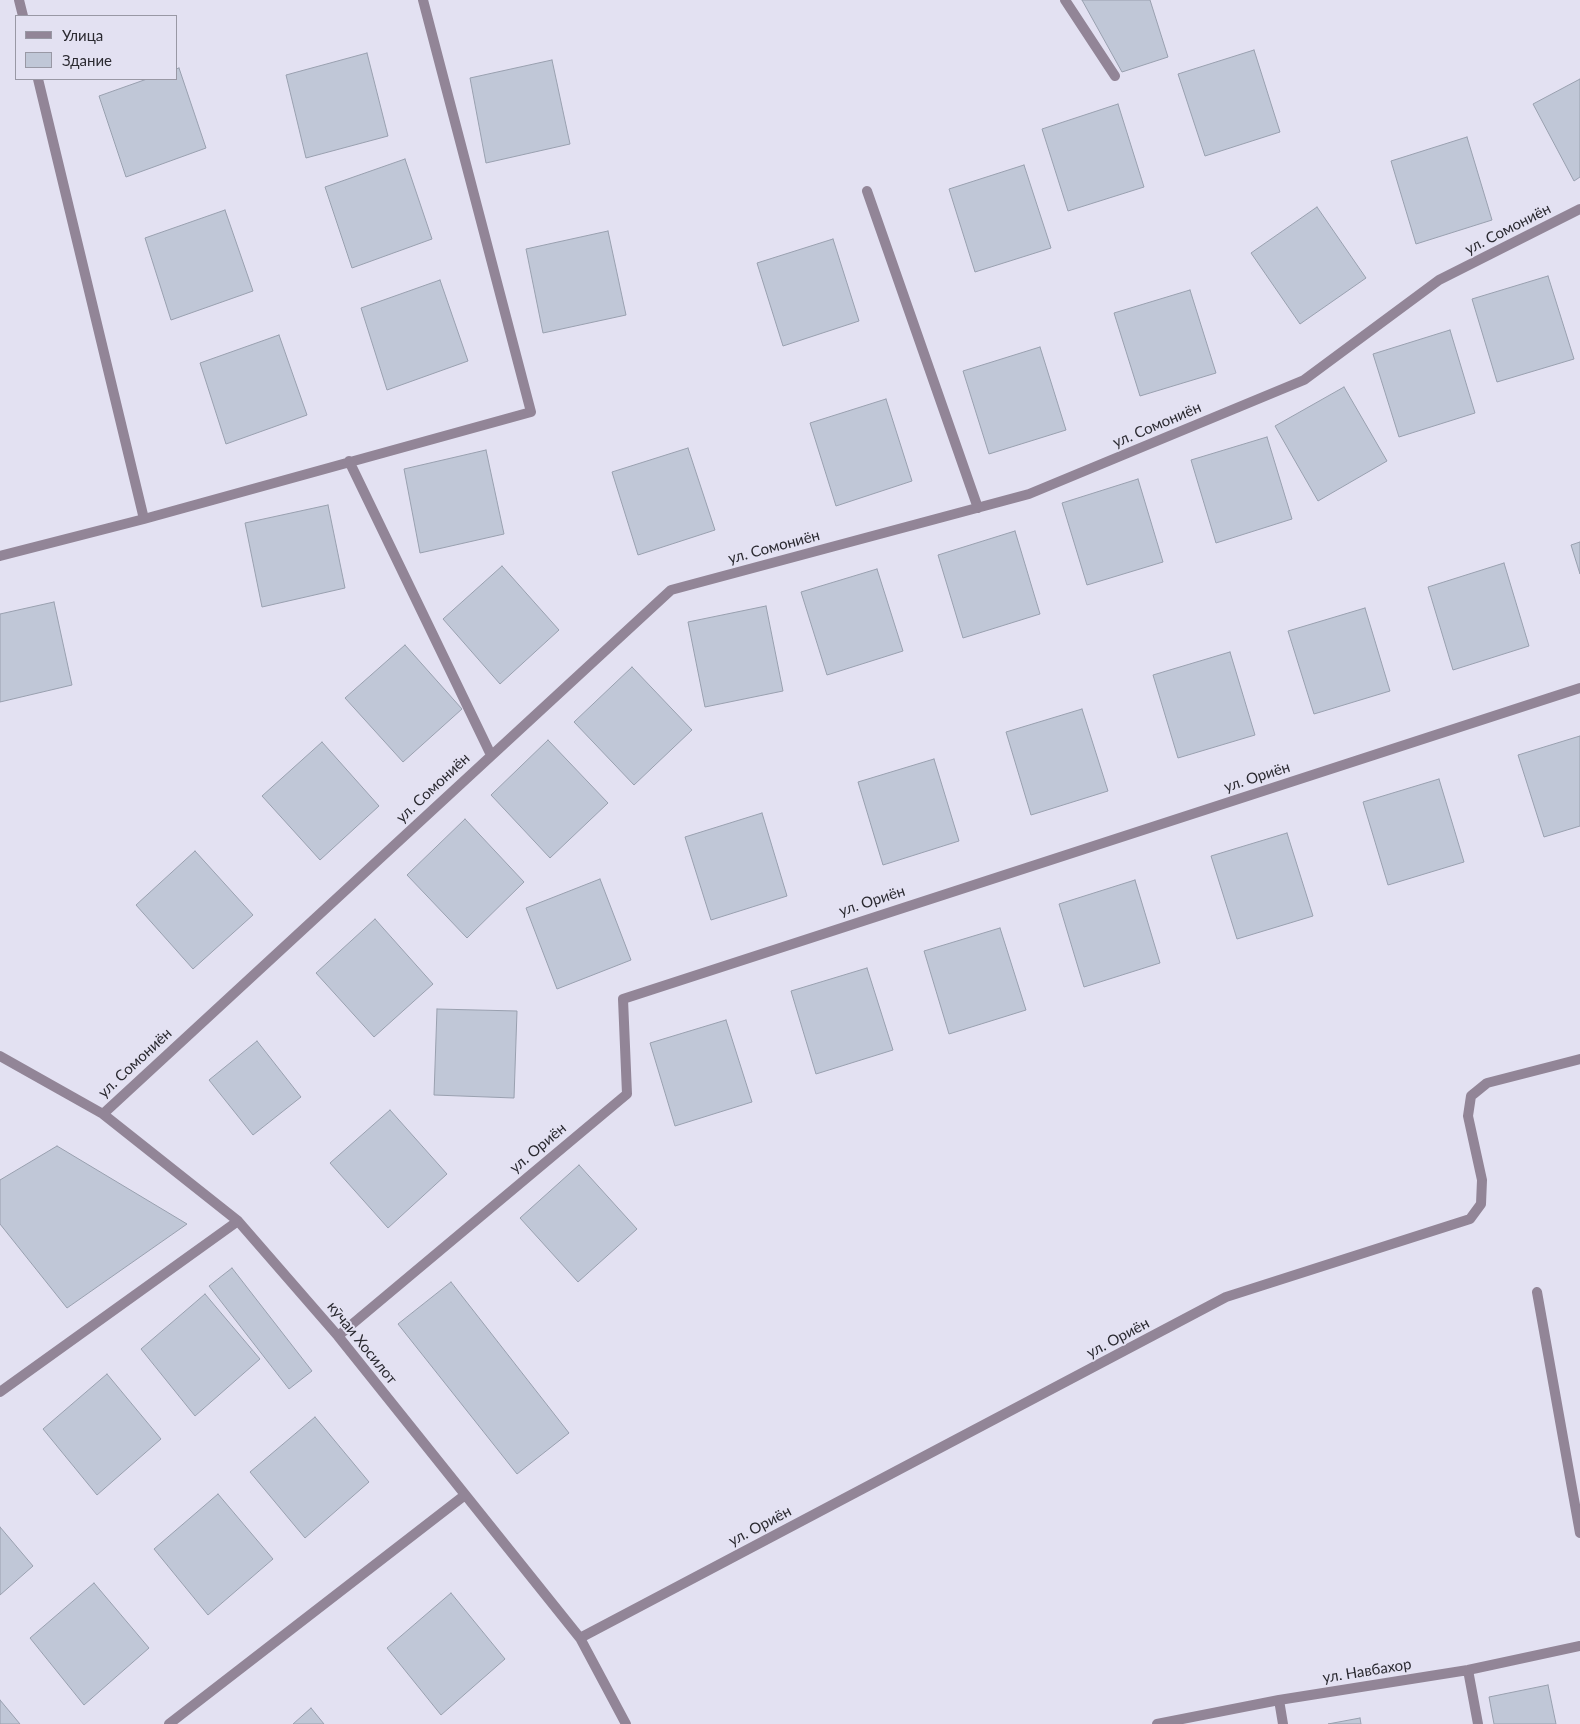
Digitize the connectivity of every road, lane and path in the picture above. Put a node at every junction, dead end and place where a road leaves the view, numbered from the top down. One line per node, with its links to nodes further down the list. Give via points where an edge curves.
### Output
1 (19, 0): 4 (street)
2 (423, 0): 9 (street, via 531,412)
3 (1064, 0): 5 (street)
4 (22, 15)
5 (1115, 76)
6 (38, 80): 11 (street)
7 (867, 191): 10 (street)
8 (1580, 210): 10 (street, ул. Сомониён, via 1439,280 1304,380 1030,494)
9 (349, 461): 11 (street); 14 (street)
10 (978, 508): 14 (street, ул. Сомониён, via 671,590)
11 (144, 519): 12 (street)
12 (0, 556)
13 (1580, 688): 20 (street, ул. Ориён, via 623,999 627,1094)
14 (491, 755): 17 (street, ул. Сомониён)
15 (0, 1056): 17 (street, кӯчаи Хосилот)
16 (1580, 1059): 24 (street, ул. Ориён, via 1488,1084 1471,1096 1468,1116 1482,1180 1481,1204 1470,1219 1226,1298)
17 (102, 1114): 18 (street, кӯчаи Хосилот)
18 (238, 1221): 20 (street, кӯчаи Хосилот); 21 (street)
19 (1537, 1292): 23 (street)
20 (338, 1336): 22 (street, кӯчаи Хосилот)
21 (0, 1392)
22 (465, 1495): 24 (street, кӯчаи Хосилот); 28 (street)
23 (1580, 1533)
24 (580, 1638): 29 (street, кӯчаи Хосилот)
25 (1580, 1646): 26 (street, ул. Навбахор)
26 (1468, 1670): 27 (street, ул. Навбахор); 32 (street)
27 (1279, 1700): 30 (street, ул. Навбахор); 31 (street)
28 (169, 1724)
29 (626, 1724)
30 (1157, 1724)
31 (1283, 1724)
32 (1478, 1724)

